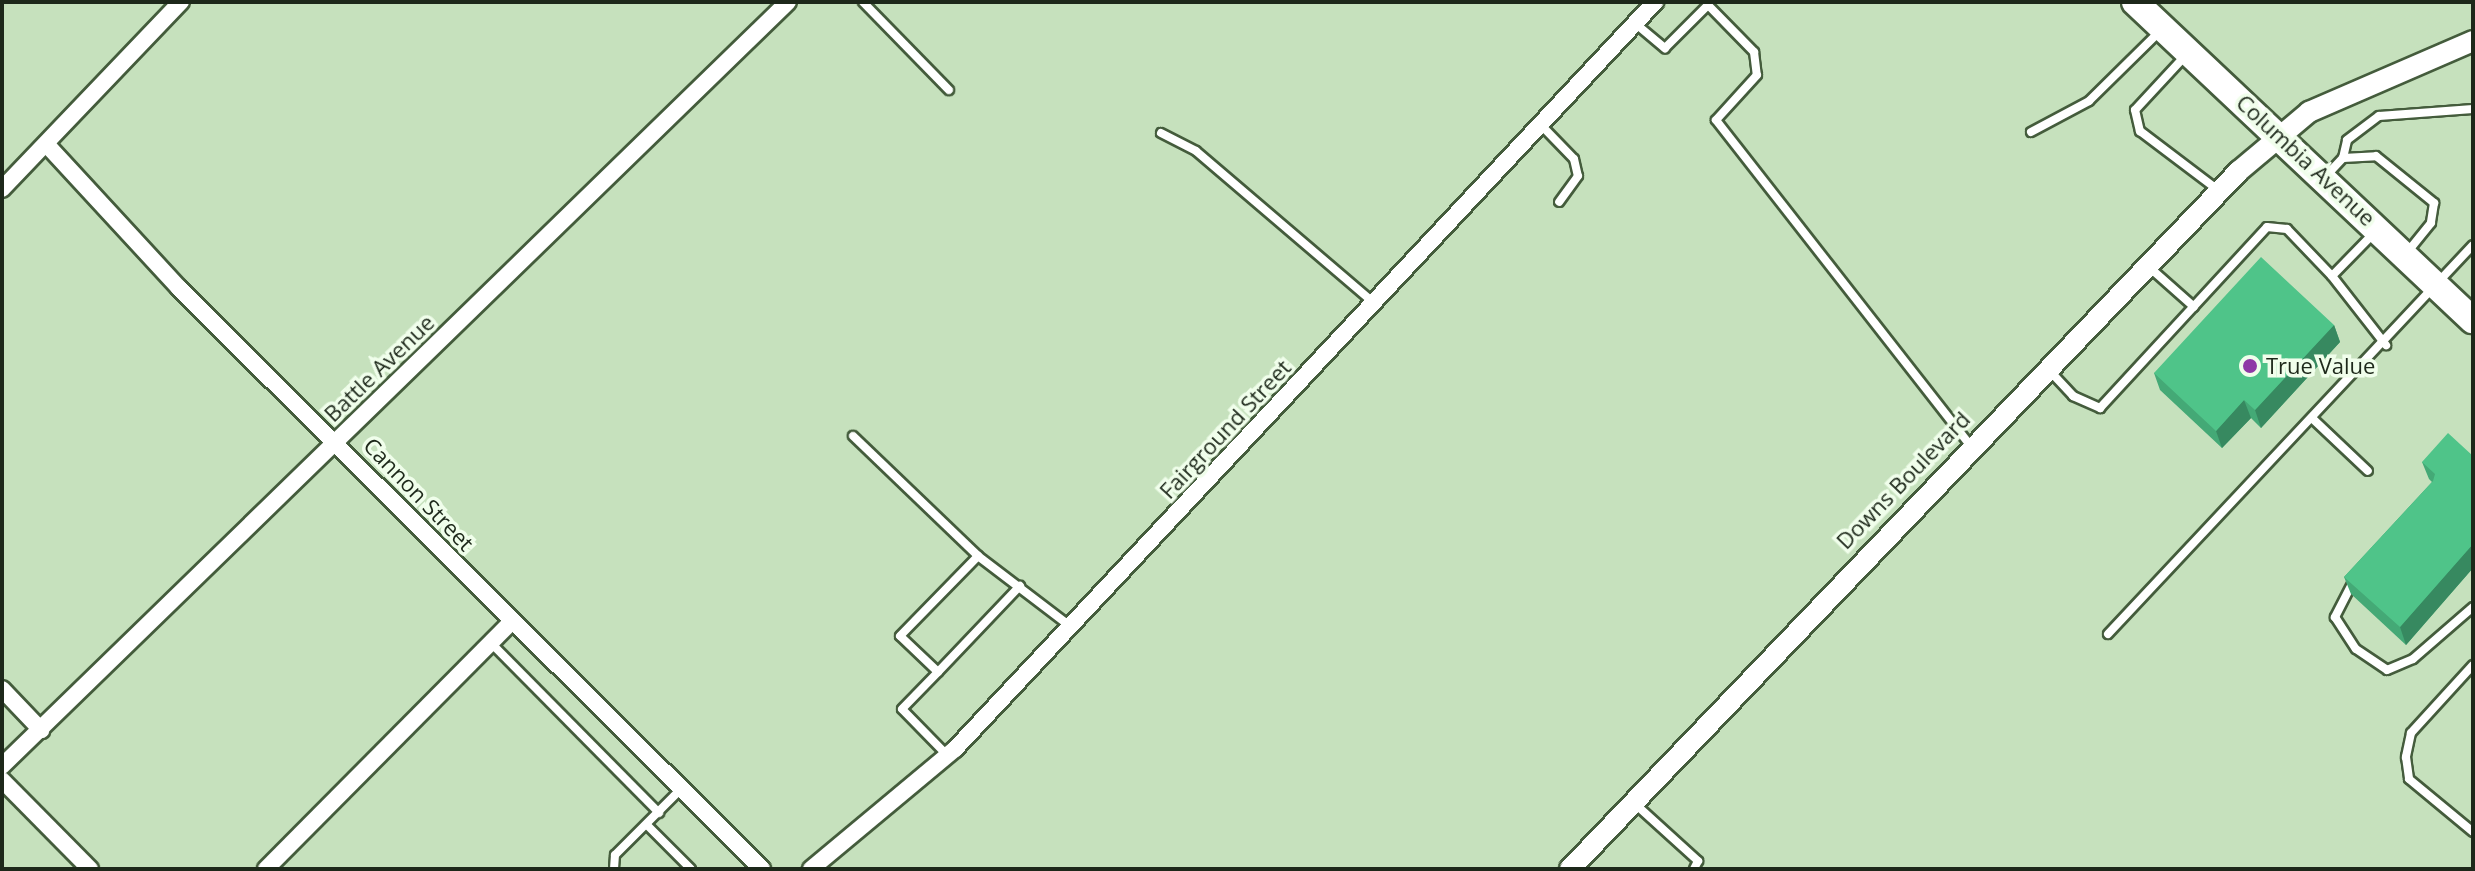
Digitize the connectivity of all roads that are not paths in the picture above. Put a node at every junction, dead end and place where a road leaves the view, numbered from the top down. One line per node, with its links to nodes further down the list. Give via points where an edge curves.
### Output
1 (181, 2): 16 (street)
2 (788, 2): 34 (street, Battle Avenue)
3 (863, 2): 10 (lane)
4 (1655, 2): 7 (street, Fairground Street)
5 (1709, 4): 7 (lane, via 1665,48); 35 (lane, via 1754,52 1757,75 1716,120)
6 (2150, 11): 9 (main road, Columbia Avenue); 13 (lane, via 2089,101)
7 (1635, 23): 12 (street, Fairground Street)
8 (2473, 41): 15 (street, Downs Boulevard, via 2309,112)
9 (2189, 51): 15 (main road, Columbia Avenue); 19 (lane, via 2135,110 2140,131)
10 (949, 90)
11 (2473, 109): 17 (lane, via 2379,116 2347,140)
12 (1540, 124): 20 (lane, via 1574,159 1578,176); 27 (street, Fairground Street)
13 (2031, 132)
14 (1161, 133): 27 (lane, via 1196,151)
15 (2281, 135): 17 (main road, Columbia Avenue); 19 (street, Downs Boulevard)
16 (48, 146): 18 (street); 34 (street, Cannon Street, via 179,288)
17 (2334, 167): 21 (main road, Columbia Avenue); 23 (lane, via 2376,156 2434,203 2431,223)
18 (2, 189)
19 (2218, 190): 24 (street, Downs Boulevard)
20 (1559, 202)
21 (2378, 229): 23 (main road, Columbia Avenue); 25 (lane)
22 (2473, 245): 26 (lane)
23 (2405, 255): 26 (main road, Columbia Avenue)
24 (2145, 263): 28 (lane); 31 (street, Downs Boulevard)
25 (2332, 276): 28 (lane, via 2273,225); 30 (lane)
26 (2439, 288): 29 (main road, Columbia Avenue); 30 (lane)
27 (1373, 303): 42 (street, Fairground Street)
28 (2194, 307): 31 (lane, via 2100,408 2073,396)
29 (2473, 320)
30 (2386, 345): 32 (lane)
31 (2045, 367): 35 (street, Downs Boulevard)
32 (2314, 420): 36 (lane); 43 (lane)
33 (853, 436): 37 (lane)
34 (337, 440): 41 (street, Cannon Street); 48 (street, Battle Avenue)
35 (1970, 445): 53 (street, Downs Boulevard)
36 (2368, 471)
37 (978, 556): 39 (lane); 46 (lane, via 900,636)
38 (2364, 570): 40 (lane, via 2335,617 2356,649 2387,670 2413,659)
39 (1020, 586): 42 (lane); 46 (lane)
40 (2473, 607)
41 (511, 622): 44 (street); 52 (street, Cannon Street)
42 (1070, 626): 49 (street, Fairground Street)
43 (2108, 634)
44 (490, 643): 54 (lane); 58 (street)
45 (2473, 665): 56 (lane, via 2411,733 2406,757 2409,779)
46 (938, 672): 49 (lane, via 902,709)
47 (2, 689): 48 (street)
48 (41, 730): 50 (street, Battle Avenue)
49 (947, 755): 62 (street, Fairground Street)
50 (2, 766)
51 (2, 780): 57 (street)
52 (679, 791): 54 (lane); 61 (street, Cannon Street)
53 (1632, 801): 63 (street, Downs Boulevard); 64 (lane, via 1698,861)
54 (659, 813): 55 (lane)
55 (647, 825): 59 (lane, via 615,855); 60 (lane)
56 (2473, 832)
57 (90, 869)
58 (266, 869)
59 (614, 869)
60 (691, 869)
61 (762, 869)
62 (811, 869)
63 (1570, 869)
64 (1694, 869)

